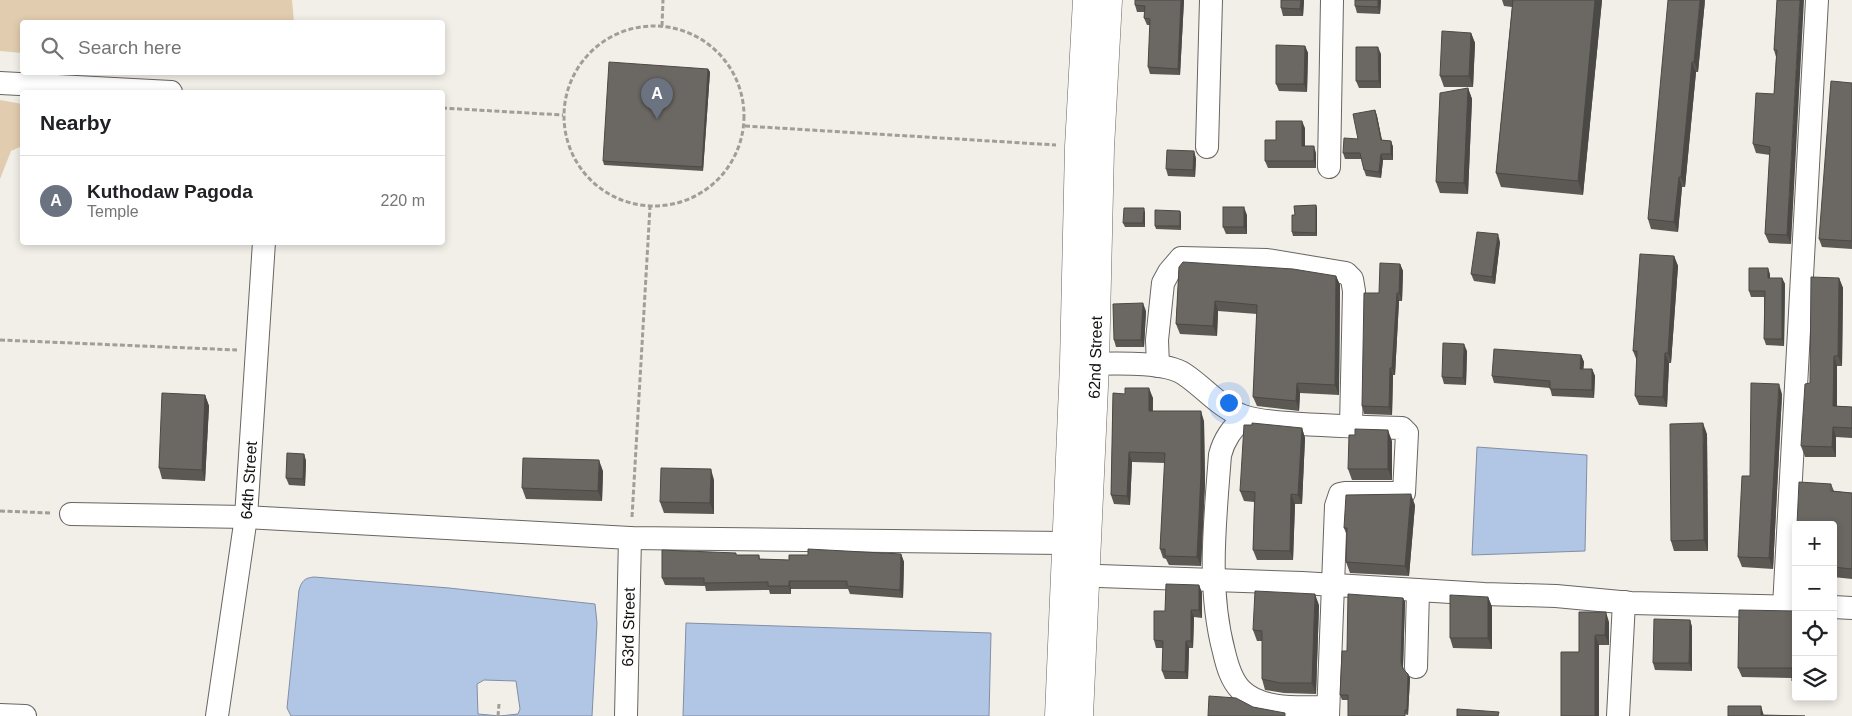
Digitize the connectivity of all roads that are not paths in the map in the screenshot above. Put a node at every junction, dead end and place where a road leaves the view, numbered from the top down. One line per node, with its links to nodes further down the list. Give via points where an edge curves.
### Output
1 (1087, 0): 8 (main road, 62nd Street)
2 (1108, 0): 8 (main road, 62nd Street)
3 (1211, 0): 9 (street)
4 (1332, 0): 10 (street)
5 (1817, 0): 25 (street)
6 (0, 84): 7 (street)
7 (128, 90)
8 (1090, 147): 12 (main road, 62nd Street)
9 (1208, 147)
10 (1329, 167)
11 (264, 245): 17 (street, 64th Street)
12 (1084, 364): 13 (street); 19 (main road, 62nd Street); 20 (main road, 62nd Street)
13 (1158, 366): 14 (street, via 1174,368 1230,411); 15 (street, via 1157,340 1163,283 1181,258 1267,260 1346,273 1352,279 1354,291)
14 (1244, 417): 15 (street, via 1318,426); 21 (street, via 1223,443 1220,456)
15 (1350, 426): 22 (street, via 1402,428 1408,433 1404,493 1340,494 1336,506)
16 (72, 514): 17 (street)
17 (246, 517): 18 (street); 32 (street, 64th Street)
18 (630, 538): 19 (street); 33 (street, 63rd Street)
19 (1066, 543): 20 (main road, 62nd Street)
20 (1075, 575): 21 (street); 34 (main road, 62nd Street); 35 (main road, 62nd Street)
21 (1213, 579): 22 (street); 29 (street, via 1218,631 1231,676 1241,690 1264,703)
22 (1332, 585): 23 (street); 29 (street)
23 (1418, 590): 24 (street); 28 (street)
24 (1624, 602): 25 (street); 36 (street)
25 (1790, 607)
26 (1837, 607): 27 (street)
27 (1852, 608)
28 (1416, 667)
29 (1328, 712)
30 (0, 715): 31 (street)
31 (25, 716)
32 (217, 716)
33 (626, 716)
34 (1058, 716)
35 (1079, 716)
36 (1618, 716)

